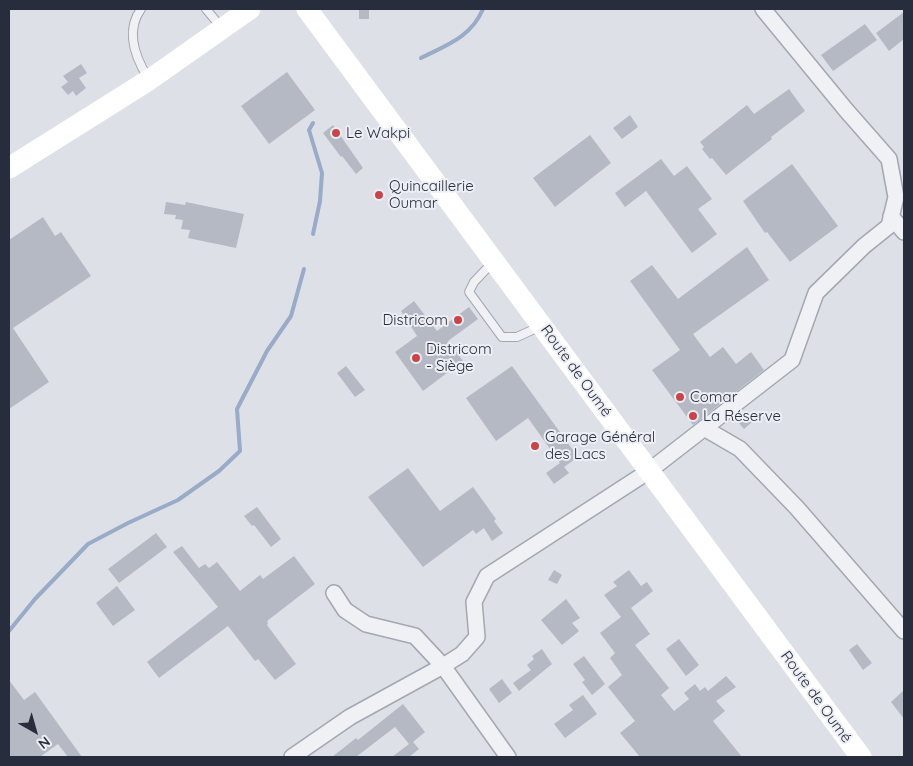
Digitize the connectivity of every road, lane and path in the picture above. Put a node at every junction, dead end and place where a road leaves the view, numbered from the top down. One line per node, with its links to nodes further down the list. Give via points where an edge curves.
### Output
1 (141, 9): 7 (lane, via 135,17 132,32 135,53)
2 (206, 9): 6 (lane)
3 (250, 9): 6 (main road)
4 (307, 9): 11 (main road, Route de Oumé)
5 (763, 9): 9 (street, via 890,159 896,197)
6 (222, 28): 7 (main road)
7 (149, 80): 8 (main road)
8 (9, 168)
9 (891, 216): 10 (street); 13 (street, via 889,226 816,293 792,360)
10 (904, 232)
11 (494, 261): 12 (main road, Route de Oumé); 12 (lane, via 469,292 502,337 517,338)
12 (542, 325): 14 (main road, Route de Oumé)
13 (704, 428): 14 (street); 16 (street, via 740,449 797,508)
14 (650, 471): 17 (street, via 487,576 474,602 476,637 462,654); 20 (main road, Route de Oumé)
15 (334, 593): 17 (street, via 345,610 366,624 415,636)
16 (904, 631)
17 (443, 666): 18 (street, via 350,717); 19 (street)
18 (292, 757)
19 (508, 757)
20 (861, 757)

